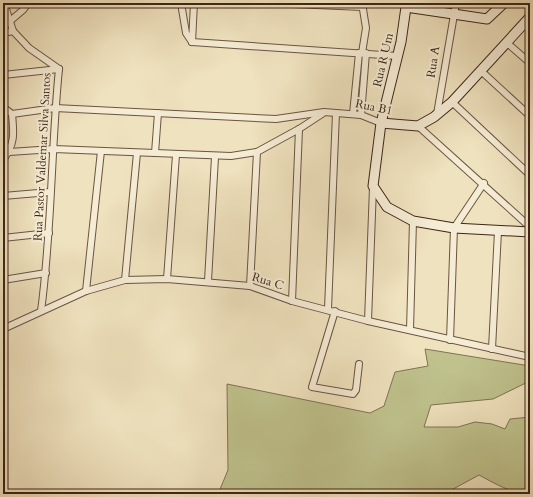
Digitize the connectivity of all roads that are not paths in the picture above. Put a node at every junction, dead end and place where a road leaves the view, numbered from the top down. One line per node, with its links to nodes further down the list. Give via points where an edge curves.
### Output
1 (4, 3): 13 (street, Rua Pastor Valdemar Silva Santos)
2 (28, 3): 13 (street)
3 (181, 3): 16 (street, via 186,33)
4 (194, 3): 16 (street)
5 (268, 3): 8 (street)
6 (456, 3): 11 (street, Rua A)
7 (504, 3): 11 (street, via 487,20)
8 (363, 5): 18 (street, via 366,28)
9 (405, 5): 10 (street); 19 (street, Rua R Um, via 402,38)
10 (442, 7): 11 (street)
11 (453, 14): 32 (street, Rua A)
12 (530, 17): 17 (street)
13 (10, 21): 14 (street, Rua Pastor Valdemar Silva Santos)
14 (13, 31): 15 (street); 21 (street, Rua Pastor Valdemar Silva Santos, via 29,48)
15 (3, 33)
16 (192, 42): 18 (street)
17 (506, 42): 20 (street); 22 (street)
18 (363, 53): 19 (street); 31 (street); 33 (street)
19 (397, 56): 35 (street, Rua R Um)
20 (530, 63)
21 (58, 69): 23 (street); 26 (street, Rua Pastor Valdemar Silva Santos)
22 (480, 70): 24 (street); 34 (street)
23 (3, 75)
24 (452, 102): 32 (street); 47 (street)
25 (3, 107): 30 (street)
26 (55, 108): 28 (street, Rua B1); 30 (street, Rua B1); 38 (street, Rua Pastor Valdemar Silva Santos)
27 (324, 112): 28 (street, Rua B1, via 276,119); 29 (street, Rua B1); 37 (street)
28 (158, 113): 43 (street)
29 (336, 113): 31 (street, Rua B1); 67 (street)
30 (12, 114): 40 (street, via 14,138)
31 (352, 114): 33 (street, Rua B1)
32 (437, 114): 36 (street)
33 (361, 115): 35 (street, Rua B1)
34 (530, 116)
35 (381, 123): 36 (street, Rua B1); 49 (street, Rua R Um)
36 (418, 126): 48 (street)
37 (300, 129): 41 (street); 66 (street)
38 (54, 149): 39 (street); 40 (street); 50 (street, Rua Pastor Valdemar Silva Santos)
39 (101, 150): 42 (street); 65 (street)
40 (9, 152): 46 (street)
41 (257, 152): 45 (street); 64 (street)
42 (137, 153): 43 (street); 62 (street)
43 (155, 153): 44 (street)
44 (176, 155): 45 (street); 60 (street)
45 (215, 157): 63 (street)
46 (3, 160)
47 (530, 175)
48 (484, 183): 53 (street); 54 (street)
49 (373, 186): 52 (street, via 387,207); 69 (street)
50 (50, 192): 51 (street); 57 (street, Rua Pastor Valdemar Silva Santos)
51 (3, 196)
52 (413, 221): 54 (street); 71 (street)
53 (530, 227)
54 (454, 228): 55 (street); 72 (street)
55 (498, 231): 56 (street); 73 (street)
56 (530, 232)
57 (49, 233): 58 (street); 59 (street, Rua Pastor Valdemar Silva Santos)
58 (3, 238)
59 (46, 274): 61 (street); 68 (street, Rua Pastor Valdemar Silva Santos)
60 (168, 278): 62 (street, Rua C); 63 (street, Rua C)
61 (3, 280)
62 (125, 280): 65 (street, Rua C)
63 (208, 281): 64 (street, Rua C)
64 (250, 286): 66 (street, Rua C)
65 (86, 291): 68 (street, Rua C)
66 (292, 301): 67 (street, Rua C)
67 (331, 310): 69 (street, Rua C); 75 (street, via 312,387 353,394 356,390)
68 (41, 311): 70 (street, Rua C)
69 (368, 321): 71 (street, Rua C)
70 (3, 329)
71 (410, 330): 72 (street, Rua C)
72 (450, 340): 73 (street, Rua C)
73 (492, 349): 74 (street, Rua C)
74 (530, 357)
75 (359, 364)
76 (3, 457): 77 (street)
77 (3, 492)

